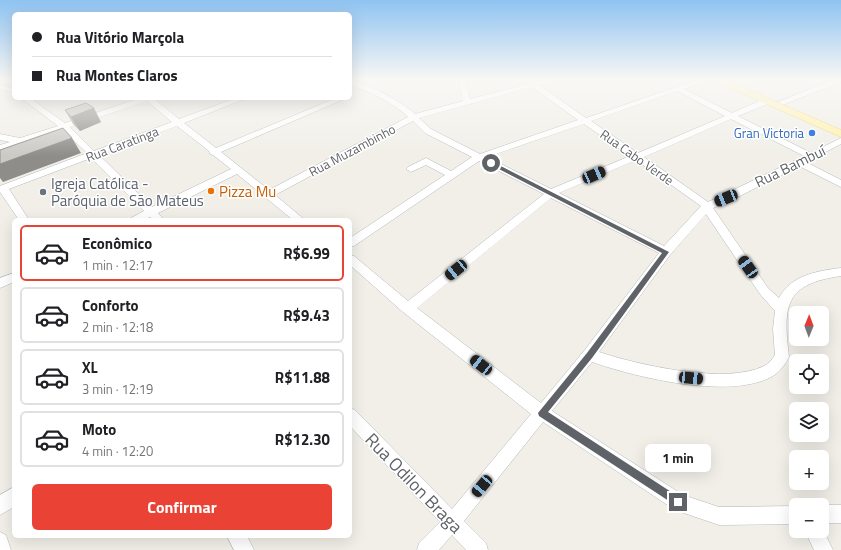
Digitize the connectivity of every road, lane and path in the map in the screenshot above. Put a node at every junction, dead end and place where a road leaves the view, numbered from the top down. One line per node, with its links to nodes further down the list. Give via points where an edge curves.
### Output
1 (34, 105): 18 (street)
2 (128, 105): 18 (street)
3 (156, 105): 17 (street)
4 (226, 105): 17 (street, Rua Caratinga)
5 (327, 105): 25 (street)
6 (397, 105): 15 (street)
7 (458, 105): 15 (street, Rua Muzambinho)
8 (563, 105): 16 (street, Rua Cabo Verde)
9 (633, 105): 16 (street)
10 (709, 105): 14 (street)
11 (758, 105): 14 (street)
12 (775, 105): 20 (main road)
13 (788, 105): 19 (main road)
14 (731, 116): 27 (street); 29 (street)
15 (414, 117): 28 (street, via 428,131); 37 (street, Rua Muzambinho)
16 (586, 121): 28 (street); 29 (street, Rua Cabo Verde)
17 (178, 123): 25 (street); 26 (street, Rua Caratinga)
18 (64, 126): 22 (street); 26 (street)
19 (841, 128)
20 (841, 134)
21 (0, 137): 22 (street)
22 (20, 141): 24 (street)
23 (841, 141): 27 (street, Rua Bambuí)
24 (0, 148)
25 (213, 152): 32 (street)
26 (93, 155): 35 (street, Rua Caratinga); 39 (street)
27 (810, 156): 30 (street, Rua Bambuí)
28 (479, 157): 33 (street); 36 (street)
29 (636, 157): 36 (street); 38 (street, Rua Cabo Verde, via 703,202)
30 (798, 162): 34 (street); 38 (street, Rua Bambuí)
31 (411, 169): 33 (street, via 426,161)
32 (237, 170): 37 (street); 39 (street)
33 (451, 175): 44 (street)
34 (841, 184)
35 (1, 188): 40 (street)
36 (551, 193): 45 (street); 50 (street)
37 (268, 195): 43 (street)
38 (706, 207): 45 (street, Rua Bambuí); 51 (street, Rua Cabo Verde, via 764,291)
39 (152, 212): 41 (street); 42 (street)
40 (23, 218)
41 (139, 218)
42 (157, 218)
43 (297, 218)
44 (352, 242)
45 (666, 252): 52 (street, Rua Bambuí)
46 (353, 267): 50 (street)
47 (841, 272): 51 (street, via 807,280 792,289)
48 (12, 277): 49 (street)
49 (0, 283)
50 (408, 308): 53 (street)
51 (782, 310): 52 (street, via 782,357 770,370 748,378 691,378 632,368)
52 (589, 355): 53 (street, Rua Bambuí)
53 (542, 413): 59 (street, via 678,502 719,516); 60 (street, Rua Bambuí)
54 (352, 417): 60 (street, Rua Odilon Braga)
55 (12, 497): 56 (street)
56 (0, 506)
57 (829, 514): 58 (street)
58 (841, 514)
59 (789, 515)
60 (452, 522): 66 (street, Rua Bambuí); 67 (street, Rua Odilon Braga)
61 (237, 538): 65 (street)
62 (818, 538): 68 (street)
63 (0, 542): 64 (street)
64 (2, 550)
65 (245, 550)
66 (426, 550)
67 (479, 550)
68 (824, 550)

